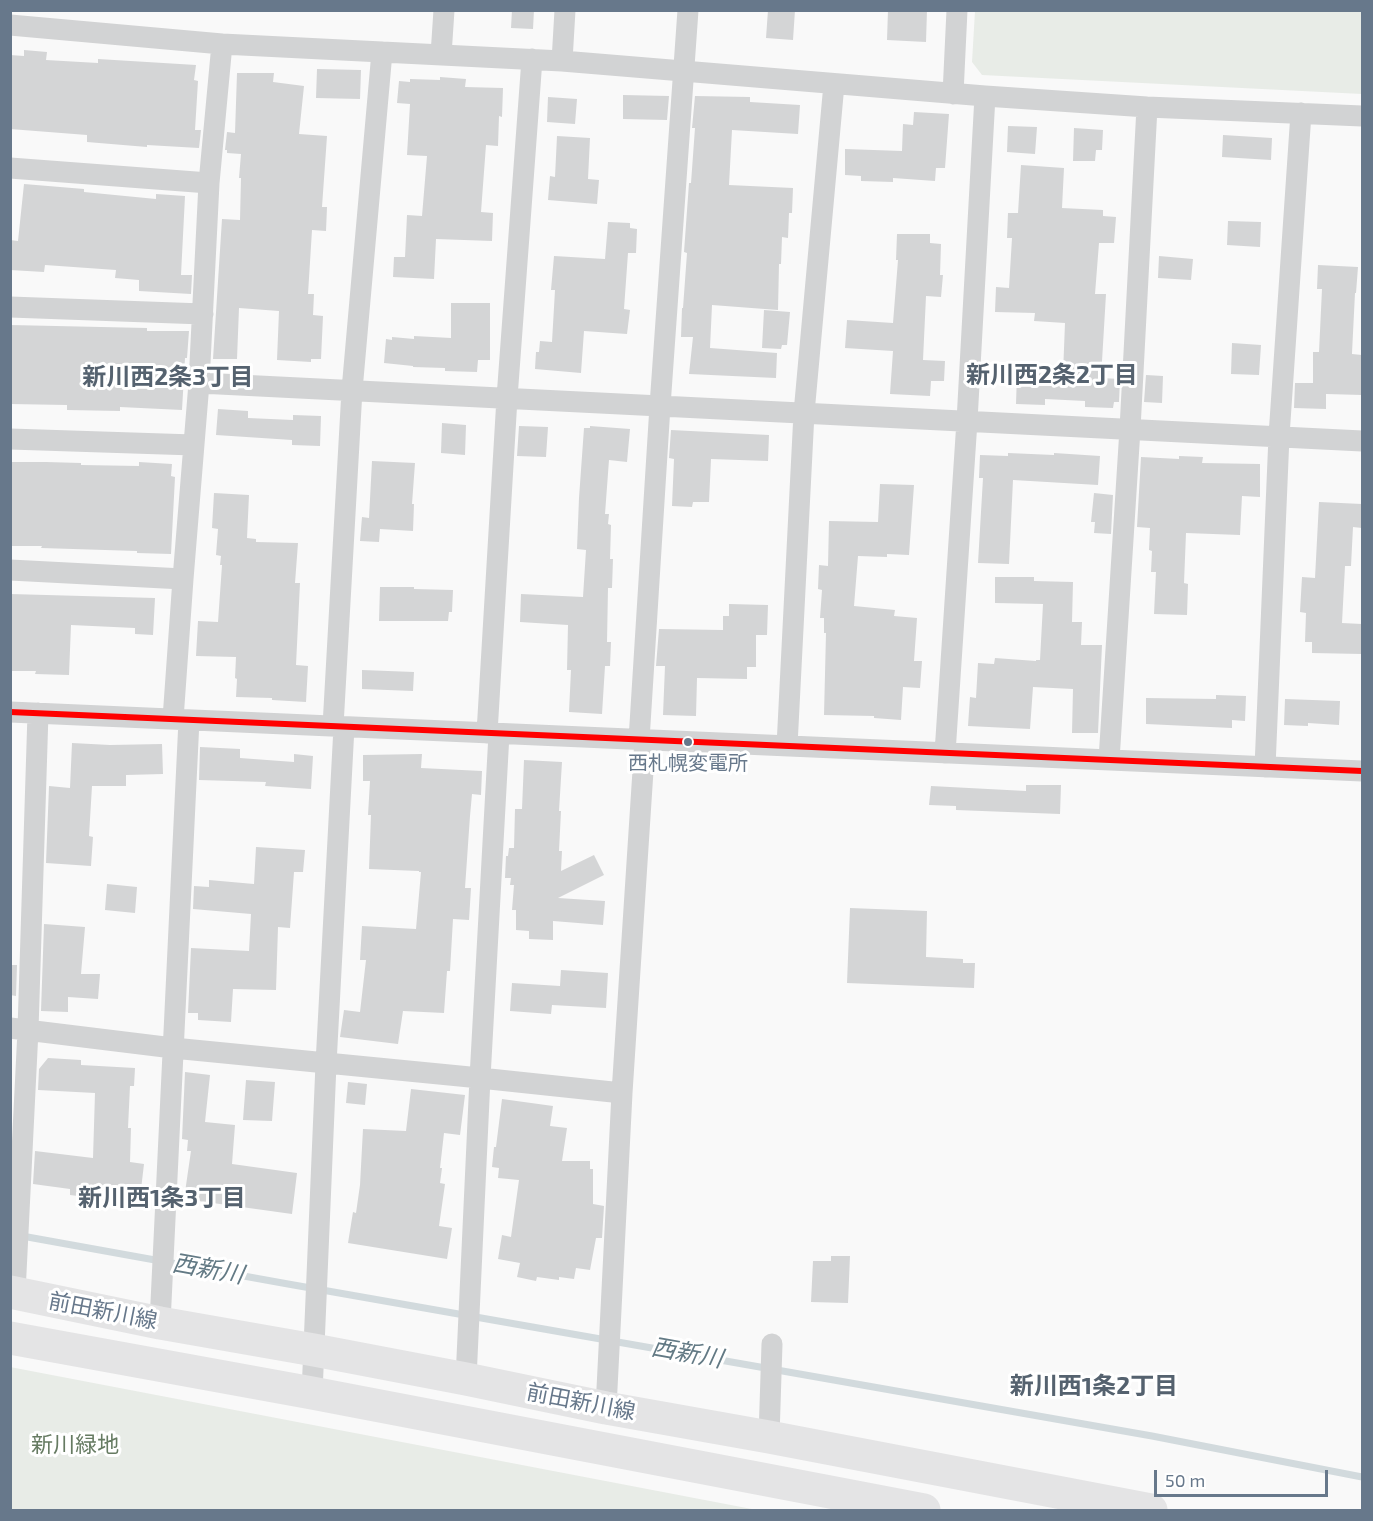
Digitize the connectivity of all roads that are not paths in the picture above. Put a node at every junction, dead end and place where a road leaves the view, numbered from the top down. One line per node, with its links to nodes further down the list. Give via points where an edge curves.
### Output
1 (444, 10): 8 (street)
2 (565, 10): 10 (street)
3 (688, 10): 11 (street)
4 (957, 10): 13 (street)
5 (10, 25): 6 (street)
6 (222, 44): 7 (street); 19 (street)
7 (382, 52): 8 (street); 23 (street)
8 (441, 55): 9 (street)
9 (532, 60): 10 (street); 24 (street)
10 (562, 61): 11 (street)
11 (683, 71): 12 (street); 25 (street)
12 (834, 84): 13 (street); 26 (street)
13 (952, 94): 14 (street)
14 (985, 96): 15 (street); 27 (street)
15 (1147, 106): 16 (street); 28 (street)
16 (1301, 112): 17 (street); 29 (street)
17 (1362, 116)
18 (10, 168): 19 (street)
19 (209, 183): 21 (street)
20 (10, 307): 21 (street)
21 (203, 314): 22 (street)
22 (199, 383): 23 (street); 32 (street)
23 (352, 390): 24 (street); 38 (street)
24 (507, 398): 25 (street); 39 (street)
25 (660, 406): 26 (street); 40 (street)
26 (804, 413): 27 (street); 41 (street)
27 (967, 421): 28 (street); 42 (street)
28 (1130, 429): 29 (street); 43 (street)
29 (1279, 436): 31 (street); 44 (street)
30 (10, 439): 32 (street)
31 (1362, 441)
32 (194, 445): 34 (street)
33 (10, 570): 34 (street)
34 (183, 579): 37 (street)
35 (10, 712): 36 (street)
36 (38, 713): 37 (street); 46 (street)
37 (181, 720): 38 (street); 47 (street)
38 (339, 727): 39 (street); 48 (street)
39 (493, 734): 40 (street); 49 (street)
40 (642, 740): 41 (street); 50 (street)
41 (787, 746): 42 (street)
42 (945, 753): 43 (street)
43 (1109, 760): 44 (street)
44 (1265, 767): 45 (street)
45 (1362, 771)
46 (20, 1029): 47 (street); 51 (street, via 20,1202)
47 (173, 1048): 48 (street); 52 (street)
48 (326, 1064): 49 (street); 55 (street)
49 (480, 1078): 50 (street); 56 (street)
50 (622, 1093): 58 (street)
51 (13, 1293): 52 (main road, 前田新川線)
52 (160, 1323): 55 (main road, 前田新川線)
53 (10, 1338): 57 (main road, 前田新川線)
54 (772, 1344): 59 (street)
55 (314, 1350): 56 (main road, 前田新川線); 57 (street)
56 (466, 1378): 58 (main road, 前田新川線)
57 (312, 1393): 60 (main road, 前田新川線)
58 (606, 1408): 59 (main road, 前田新川線)
59 (769, 1437): 61 (main road, 前田新川線)
60 (924, 1510)
61 (1151, 1510)

